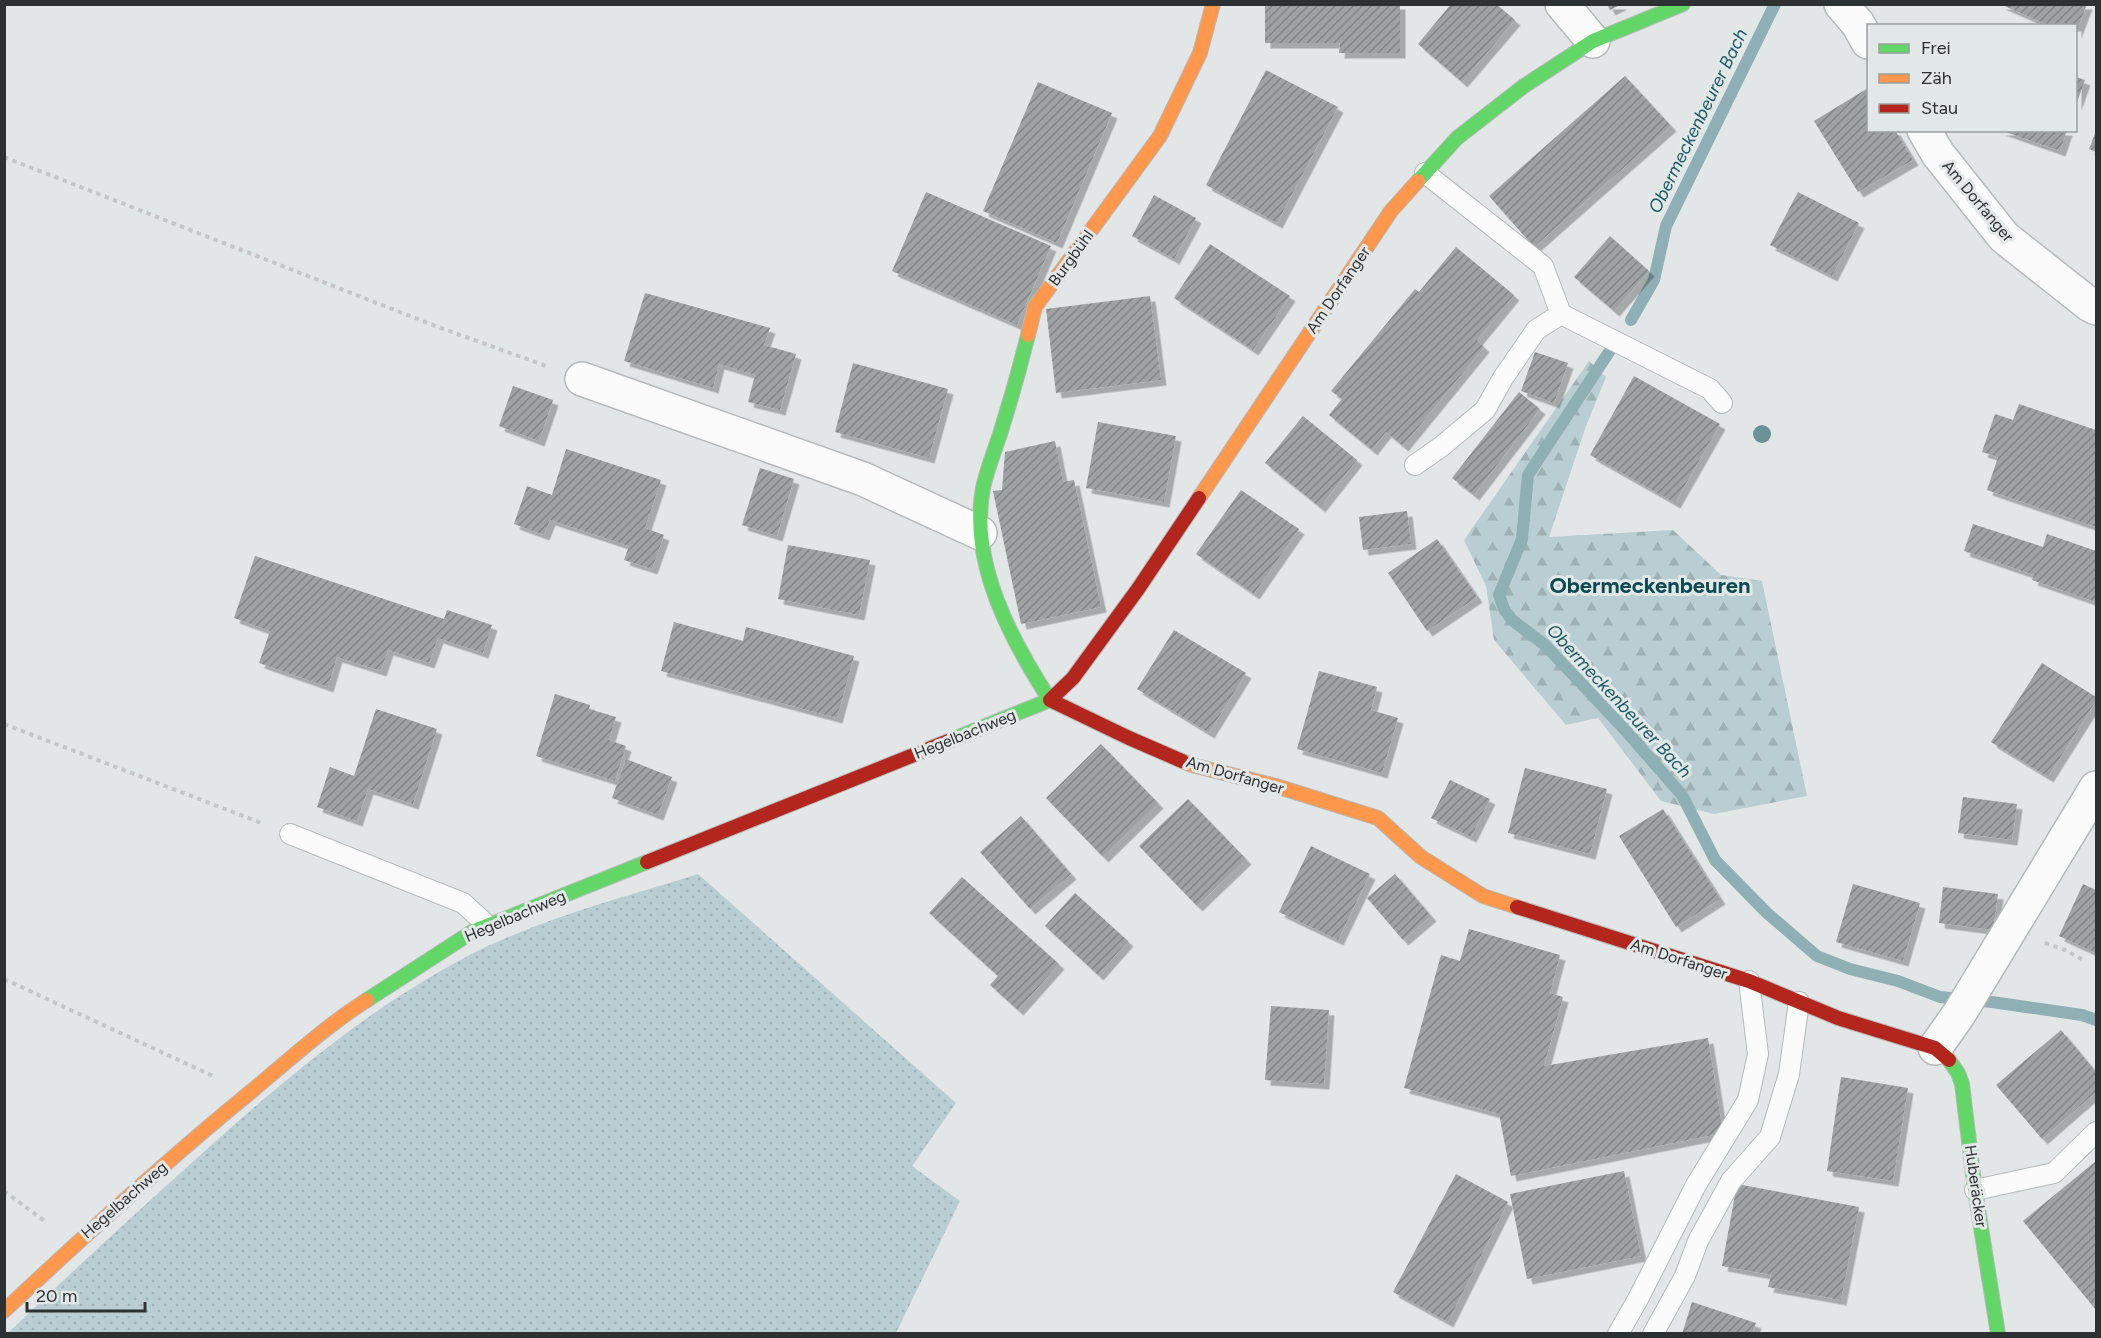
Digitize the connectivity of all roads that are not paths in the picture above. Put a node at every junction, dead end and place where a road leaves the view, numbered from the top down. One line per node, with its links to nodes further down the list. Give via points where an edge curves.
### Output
1 (1213, 4): 14 (street, Burgbühl, via 1200,53 1160,136 1035,308 983,488)
2 (1562, 4): 6 (street)
3 (1683, 4): 6 (street, Am Dorfanger)
4 (1841, 4): 5 (street)
5 (1867, 39)
6 (1593, 41): 8 (street, Am Dorfanger, via 1524,86 1457,138)
7 (1925, 132): 9 (street, Am Dorfanger, via 2004,237)
8 (1425, 173): 10 (lane, via 1543,266); 15 (street, Am Dorfanger, via 1391,211 1138,589 1073,678)
9 (2097, 308)
10 (1561, 314): 12 (lane, via 1710,390); 13 (lane, via 1536,330 1485,410)
11 (582, 379): 14 (street, via 863,479)
12 (1722, 403)
13 (1415, 465)
14 (980, 533): 15 (street, Burgbühl, via 1000,609 1026,663)
15 (1050, 700): 18 (street, Hegelbachweg); 19 (street, Am Dorfanger, via 1192,765 1378,818 1421,857 1483,896)
16 (2097, 788): 21 (street)
17 (290, 834): 18 (lane, via 463,903)
18 (488, 926): 24 (street, Hegelbachweg, via 472,932 342,1016 229,1109)
19 (1749, 981): 20 (street, Am Dorfanger); 25 (lane, via 1758,1054 1748,1100 1696,1185)
20 (1799, 1002): 21 (street, Am Dorfanger); 26 (lane, via 1790,1074 1770,1137 1731,1181)
21 (1935, 1048): 23 (street, Huberäcker, via 1948,1056 1962,1084)
22 (2097, 1132): 23 (lane, via 2054,1173)
23 (1975, 1190): 27 (street, Huberäcker)
24 (4, 1311)
25 (1618, 1334)
26 (1653, 1334)
27 (1998, 1334)

